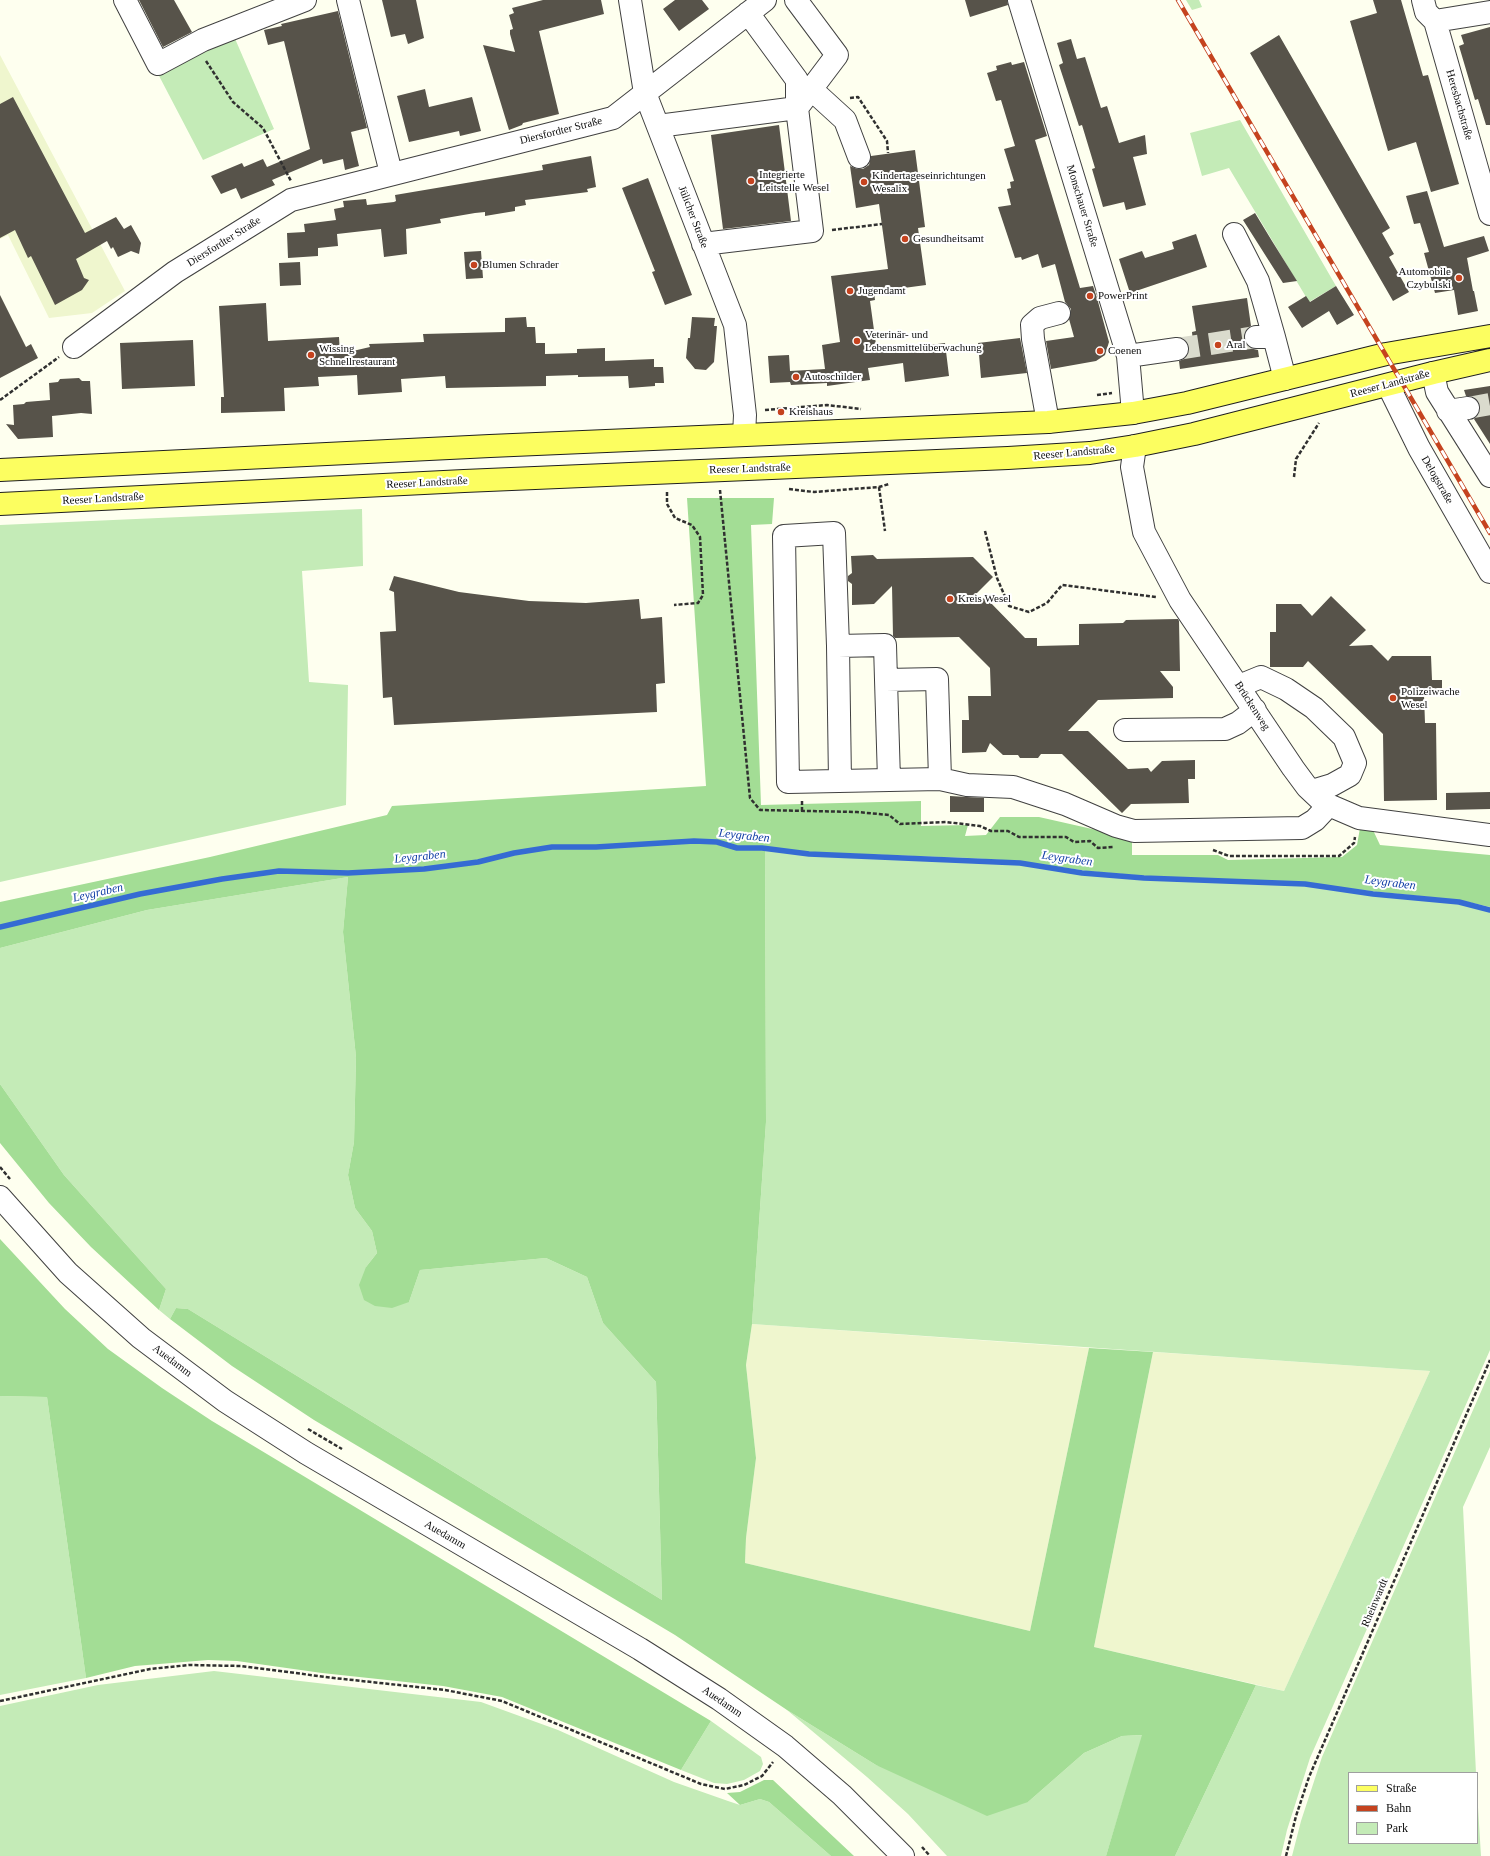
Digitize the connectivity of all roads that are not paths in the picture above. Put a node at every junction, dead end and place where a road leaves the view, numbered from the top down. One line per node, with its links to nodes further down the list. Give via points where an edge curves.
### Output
1 (125, 0): 2 (street, via 158,64 197,43)
2 (305, 0)
3 (348, 0): 16 (street)
4 (630, 0): 12 (street, Jülicher Straße)
5 (796, 0): 11 (street, via 837,55)
6 (1019, 0): 24 (street, Monschauer Straße)
7 (1423, 0): 10 (street, Heresbachstraße, via 1426,12)
8 (757, 6): 12 (street, Diersfordter Straße); 13 (street, via 797,80)
9 (1490, 12): 10 (street)
10 (1435, 21): 17 (street, Heresbachstraße)
11 (811, 89): 13 (street); 15 (street, via 844,120)
12 (645, 93): 14 (street, Jülicher Straße); 16 (street, Diersfordter Straße, via 613,118)
13 (797, 108): 14 (street); 19 (street, via 812,231)
14 (658, 126): 19 (street, Jülicher Straße)
15 (859, 157)
16 (391, 173): 22 (street, Diersfordter Straße, via 291,200 175,272)
17 (1490, 214)
18 (1234, 234): 28 (street, via 1258,281 1265,337)
19 (703, 244): 32 (street, Jülicher Straße, via 735,325 745,415)
20 (1059, 313): 31 (street, via 1040,318 1032,325)
21 (1490, 336): 25 (main road)
22 (74, 347)
23 (1177, 349): 24 (street)
24 (1128, 356): 30 (street, Monschauer Straße)
25 (1374, 357): 28 (main road); 29 (main road)
26 (1490, 360): 27 (main road, Reeser Landstraße)
27 (1433, 373): 29 (main road, Reeser Landstraße); 35 (street, via 1437,392 1458,409)
28 (1285, 379): 30 (main road, via 1187,404)
29 (1388, 385): 33 (main road, Reeser Landstraße, via 1202,432); 37 (street, Delogstraße, via 1419,448)
30 (1133, 413): 31 (main road); 33 (main road)
31 (1048, 422): 32 (main road)
32 (744, 435): 34 (main road)
33 (1134, 446): 36 (main road, Reeser Landstraße, via 1090,453 1008,458); 40 (street, Brückenweg, via 1132,467 1144,532 1180,600)
34 (0, 470)
35 (1490, 476)
36 (0, 504)
37 (1490, 572)
38 (838, 646): 39 (street, via 885,645); 45 (street); 45 (street, via 834,533 784,536 788,782)
39 (886, 680): 43 (street, via 937,679); 44 (street)
40 (1239, 686): 41 (street, Brückenweg); 46 (street, via 1261,677 1314,708 1344,737 1355,763 1350,775 1332,785)
41 (1254, 710): 42 (street, via 1238,723 1225,729); 46 (street, Brückenweg, via 1293,768)
42 (1125, 730)
43 (940, 779): 44 (street); 47 (street, via 967,786 1013,787 1134,831 1302,828 1315,820)
44 (889, 780): 45 (street)
45 (840, 782)
46 (1312, 791): 47 (street, Brückenweg)
47 (1329, 805): 48 (street, Brückenweg, via 1359,818)
48 (1490, 834)
49 (6, 1190): 50 (street, Auedamm, via 68,1273 142,1338 225,1400 306,1453 640,1649 719,1699 785,1746 842,1796)
50 (912, 1851)

